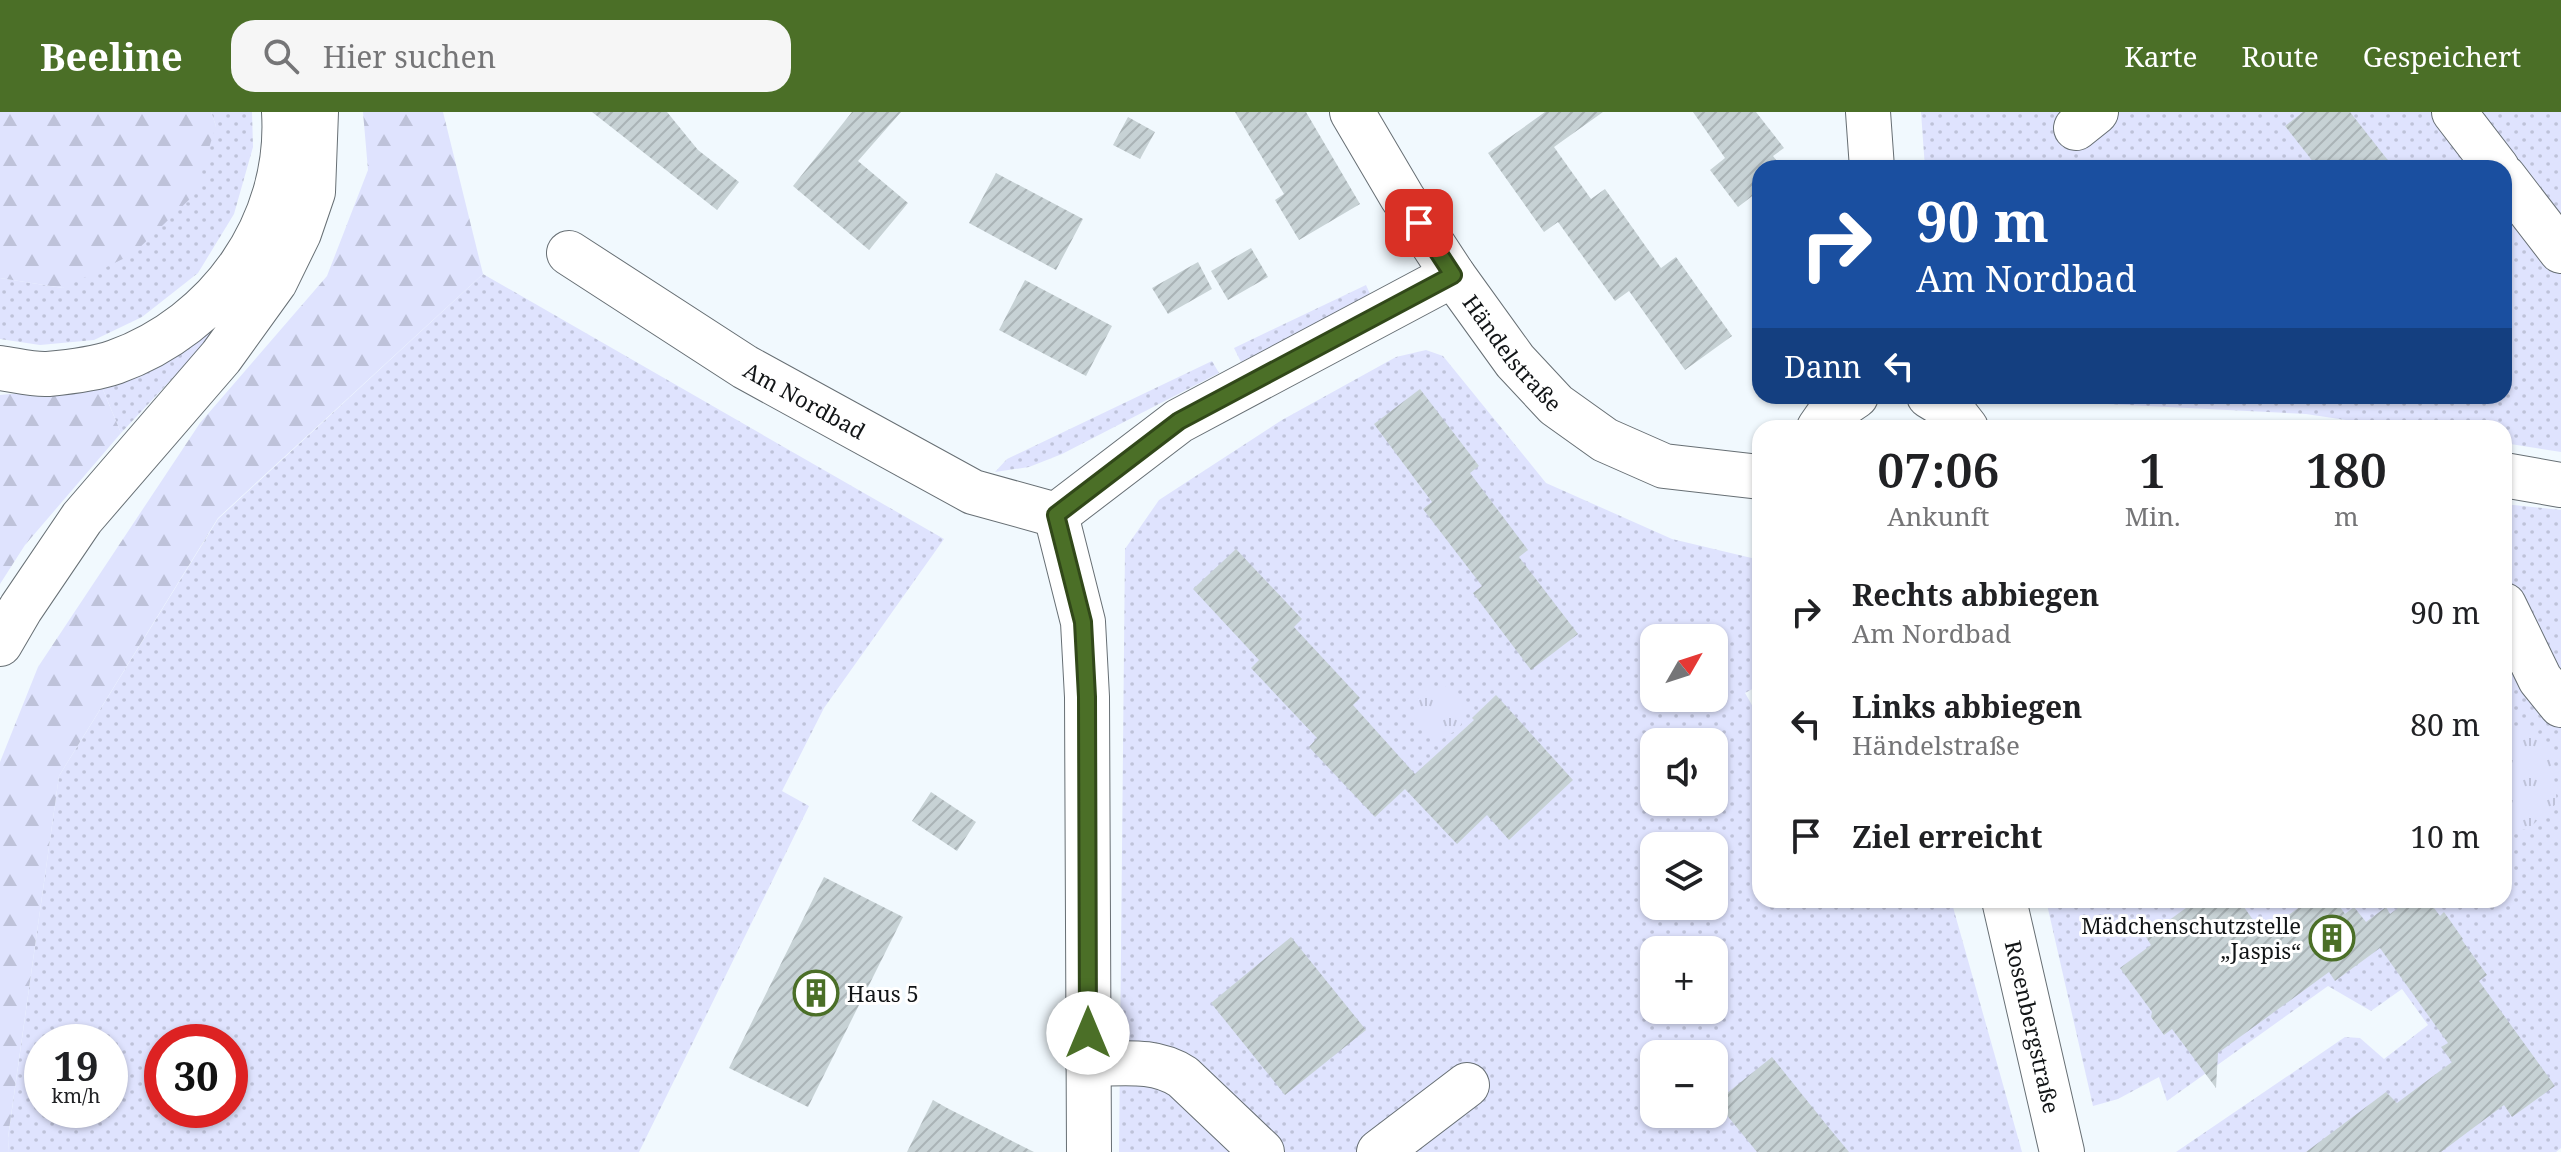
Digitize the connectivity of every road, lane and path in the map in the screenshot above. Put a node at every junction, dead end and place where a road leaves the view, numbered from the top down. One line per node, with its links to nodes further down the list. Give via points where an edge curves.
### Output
1 (284, 112): 12 (main road, via 281,165 269,212 248,258 218,295 184,325 112,364 45,374)
2 (316, 112): 22 (main road, via 313,192 275,282 221,357 82,518)
3 (1352, 112): 11 (main road, Händelstraße)
4 (1868, 112): 6 (main road)
5 (2454, 112): 7 (main road)
6 (1871, 160)
7 (2491, 160)
8 (2512, 187): 9 (main road)
9 (2561, 251)
10 (569, 253): 20 (main road, Am Nordbad, via 745,367 973,492)
11 (1453, 275): 17 (main road, Händelstraße, via 1515,361 1556,405 1605,440 1664,466); 20 (main road, via 1179,421)
12 (0, 368)
13 (1844, 404): 15 (main road)
14 (1942, 404): 16 (main road)
15 (1825, 420)
16 (1960, 420)
17 (1752, 476)
18 (2512, 476): 19 (main road)
19 (2561, 485)
20 (1056, 515): 25 (main road, via 1083,622 1085,652)
21 (2512, 621): 23 (main road, via 2540,679)
22 (0, 644)
23 (2561, 705)
24 (2006, 908): 30 (main road, Rosenbergstraße)
25 (1088, 1064): 27 (main road); 28 (main road, via 1168,1067)
26 (1467, 1085): 29 (main road)
27 (1089, 1152)
28 (1262, 1152)
29 (1379, 1152)
30 (2062, 1152)

